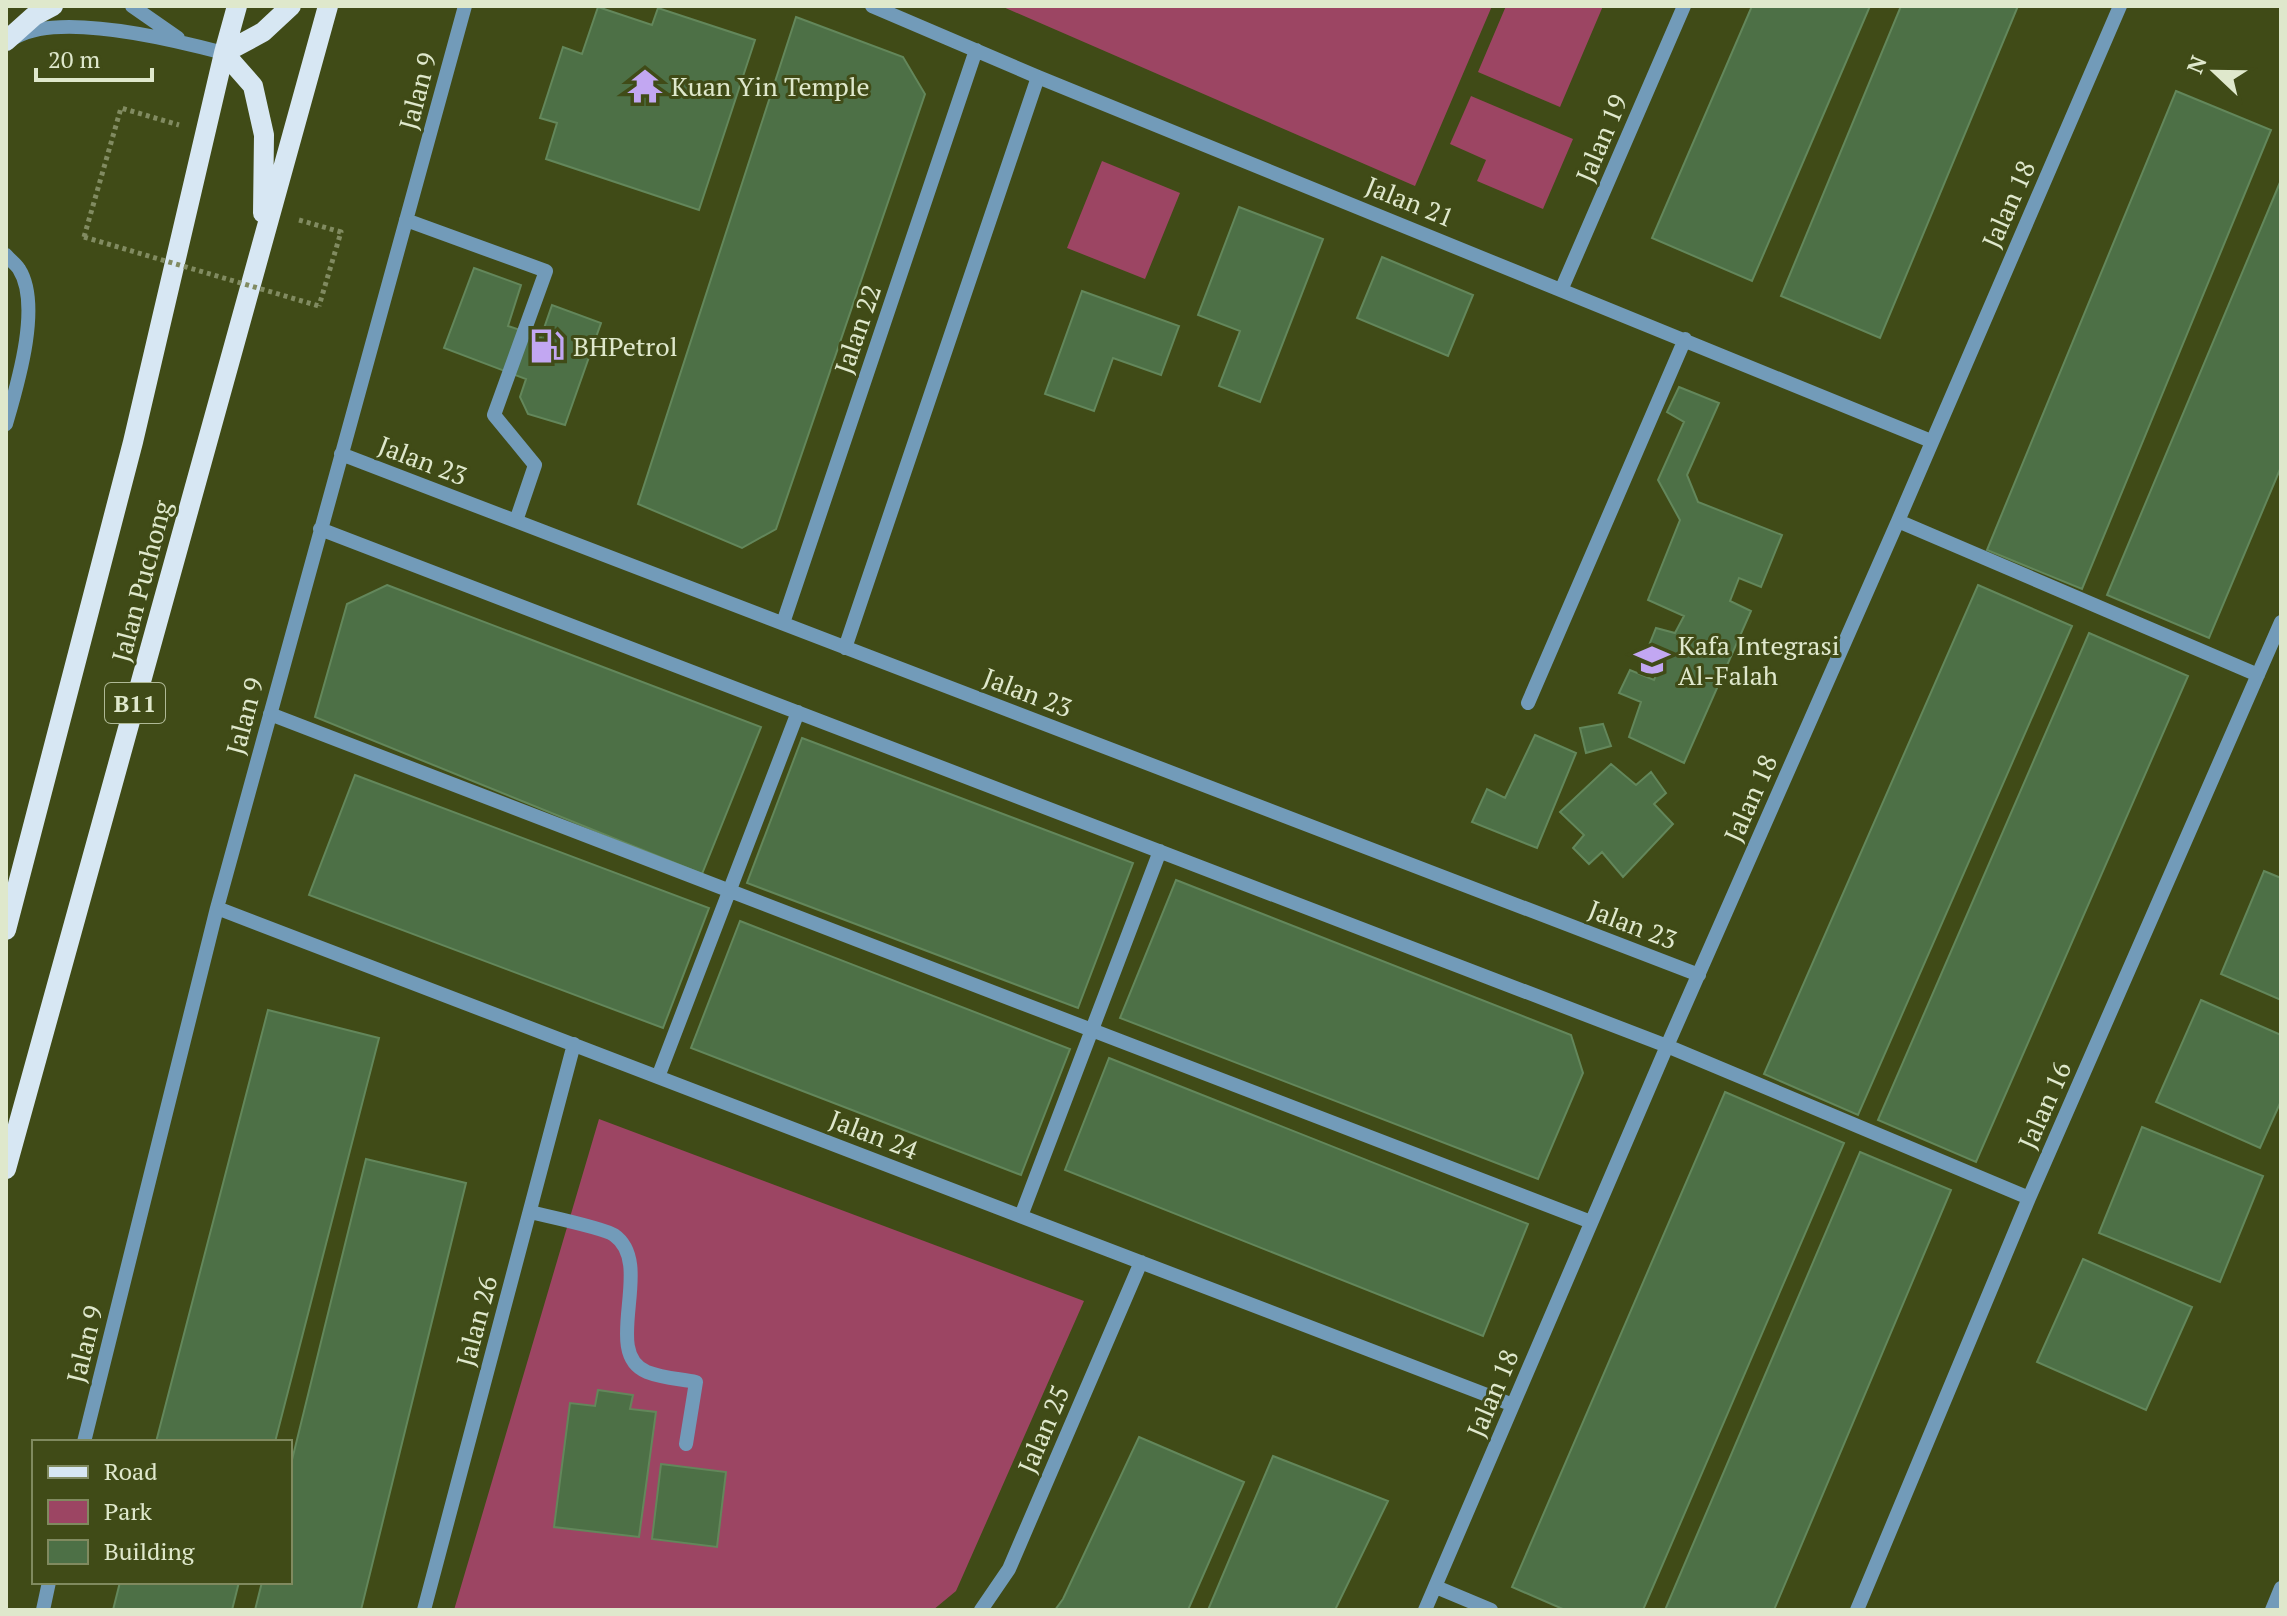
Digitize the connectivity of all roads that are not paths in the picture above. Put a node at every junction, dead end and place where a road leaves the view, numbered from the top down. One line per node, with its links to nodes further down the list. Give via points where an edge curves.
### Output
1 (53, 6): 10 (main road)
2 (132, 6): 11 (street)
3 (237, 6): 13 (main road, Jalan Puchong / B11)
4 (291, 6): 13 (main road, via 263,32)
5 (328, 6): 16 (main road, Jalan Puchong / B11)
6 (465, 6): 15 (street, Jalan 9)
7 (872, 6): 12 (street, Jalan 21)
8 (1684, 6): 18 (street, Jalan 19)
9 (2120, 6): 21 (street, Jalan 18)
10 (6, 42): 11 (street, via 24,32 69,27)
11 (185, 42): 13 (street)
12 (976, 50): 14 (street, Jalan 21); 27 (street, Jalan 22)
13 (224, 53): 16 (main road, via 253,86 264,135); 36 (main road, Jalan Puchong / B11, via 133,442)
14 (1038, 77): 18 (street, Jalan 21); 28 (street)
15 (406, 220): 22 (street, Jalan 9); 23 (street, via 546,271 494,415 535,465)
16 (263, 237): 42 (main road, Jalan Puchong / B11)
17 (6, 255): 20 (street, via 20,269 28,296 22,366)
18 (1562, 288): 19 (street, Jalan 21)
19 (1685, 339): 21 (street, Jalan 21); 30 (street)
20 (6, 424)
21 (1931, 441): 24 (street, Jalan 18)
22 (341, 454): 23 (street, Jalan 23); 25 (street, Jalan 9)
23 (516, 521): 27 (street, Jalan 23)
24 (1898, 521): 29 (street); 37 (street, Jalan 18)
25 (320, 529): 31 (street); 32 (street, Jalan 9)
26 (2281, 622): 29 (street, Jalan 16)
27 (783, 623): 28 (street, Jalan 23)
28 (845, 648): 37 (street, Jalan 23)
29 (2258, 675): 43 (street, Jalan 16)
30 (1528, 703)
31 (798, 712): 33 (street); 34 (street)
32 (270, 714): 34 (street); 35 (street, Jalan 9)
33 (1160, 851): 38 (street); 40 (street)
34 (729, 891): 38 (street); 41 (street)
35 (217, 908): 39 (street, Jalan 24); 49 (street, Jalan 9)
36 (6, 930)
37 (1699, 975): 40 (street, Jalan 18)
38 (1092, 1030): 45 (street); 46 (street)
39 (574, 1044): 41 (street, Jalan 24); 44 (street, Jalan 26)
40 (1667, 1046): 43 (street); 46 (street, Jalan 18)
41 (658, 1077): 45 (street, Jalan 24)
42 (6, 1169)
43 (2029, 1198): 59 (street, Jalan 16)
44 (530, 1212): 50 (street, via 614,1235 628,1252 631,1358 645,1371 696,1382); 55 (street, Jalan 26)
45 (1021, 1216): 47 (street, Jalan 24)
46 (1591, 1222): 48 (street, Jalan 18)
47 (1141, 1262): 48 (street, Jalan 24); 56 (street, Jalan 25, via 1009,1569)
48 (1513, 1405): 52 (street, Jalan 18)
49 (84, 1440)
50 (686, 1444)
51 (49, 1584): 54 (street)
52 (1436, 1587): 57 (street, Jalan 18); 58 (street)
53 (2281, 1588): 60 (street)
54 (43, 1610)
55 (424, 1610)
56 (981, 1610)
57 (1425, 1610)
58 (1491, 1610)
59 (1857, 1610)
60 (2272, 1610)

